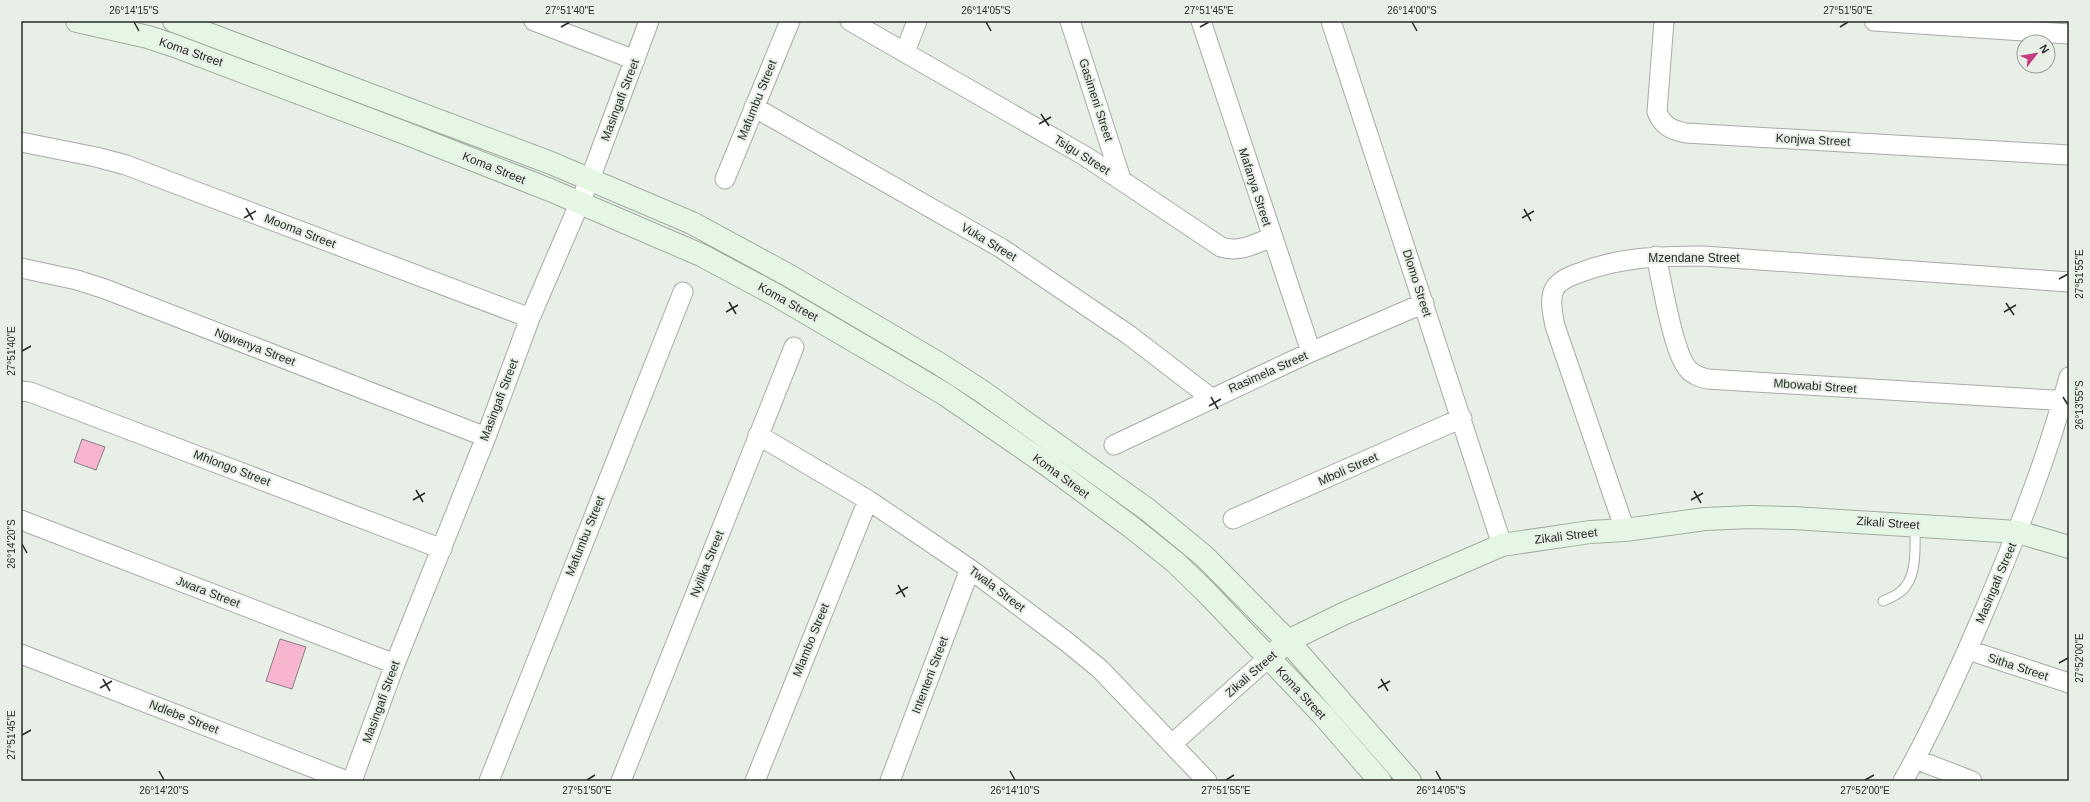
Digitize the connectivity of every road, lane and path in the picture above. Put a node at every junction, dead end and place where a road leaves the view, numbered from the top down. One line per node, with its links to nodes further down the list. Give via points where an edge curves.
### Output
1 (77, 21): 22 (main road, Koma Street, via 148,37 222,63)
2 (174, 21): 19 (main road, Koma Street)
3 (534, 21): 15 (street)
4 (649, 21): 15 (street, Masingafi Street)
5 (790, 21): 16 (street, Mafumbu Street)
6 (850, 21): 14 (street, Tsigu Street)
7 (917, 21): 14 (street)
8 (1070, 21): 21 (street, Gasimeni Street)
9 (1201, 21): 23 (street, Mafanya Street)
10 (1331, 21): 28 (street, Dlomo Street)
11 (1664, 21): 18 (street, Konjwa Street, via 1657,112 1664,125 1672,130 1686,133)
12 (1874, 21): 13 (street)
13 (2069, 34)
14 (904, 52): 21 (street, Tsigu Street)
15 (635, 60): 19 (street, Masingafi Street)
16 (754, 108): 20 (street, Mafumbu Street); 34 (street, Vuka Street, via 1001,248 1128,335)
17 (21, 142): 29 (street, Mooma Street, via 126,165)
18 (2069, 155)
19 (590, 179): 22 (street, Masingafi Street); 51 (main road, Koma Street, via 738,246 864,318 980,390 1178,534 1204,556)
20 (725, 179)
21 (1121, 179): 23 (street, Tsigu Street, via 1221,247 1241,250)
22 (579, 203): 29 (street, Masingafi Street); 54 (main road, Koma Street, via 700,255 852,339 946,395 1052,469 1175,562)
23 (1272, 237): 31 (street, Mafanya Street)
24 (1656, 256): 26 (street, Mzendane Street, via 1733,258); 35 (street, Mbowabi Street, via 1682,360 1696,375 1707,379); 44 (street, Mzendane Street, via 1621,260 1587,270 1563,281 1552,294 1555,326)
25 (21, 268): 38 (street, Ngwenya Street, via 105,289)
26 (2069, 282)
27 (683, 292): 61 (street, Mafumbu Street)
28 (1424, 304): 31 (street, Rasimela Street); 36 (street, Dlomo Street)
29 (530, 318): 38 (street, Masingafi Street)
30 (794, 346): 37 (street, Nyilika Street)
31 (1311, 352): 34 (street, Rasimela Street)
32 (2069, 378): 35 (street, Masingafi Street)
33 (21, 391): 48 (street, Mhlongo Street, via 30,392)
34 (1211, 398): 39 (street, Rasimela Street)
35 (2066, 401): 45 (street, Masingafi Street)
36 (1462, 418): 41 (street, Mboli Street); 46 (street, Dlomo Street)
37 (758, 435): 40 (street, Twala Street); 62 (street, Nyilika Street)
38 (486, 437): 48 (street, Masingafi Street)
39 (1114, 445)
40 (868, 500): 49 (street, Twala Street); 63 (street, Mlambo Street)
41 (1233, 519)
42 (21, 520): 55 (street, Jwara Street)
43 (1915, 524): 44 (main road, Zikali Street, via 1751,517 1705,519); 45 (main road, Zikali Street); 50 (lane, via 1915,549 1910,580 1901,592)
44 (1625, 530): 46 (main road, Zikali Street, via 1590,532)
45 (2018, 532): 47 (main road, Zikali Street); 52 (street, Masingafi Street)
46 (1502, 545): 51 (main road, Zikali Street, via 1343,614)
47 (2069, 547)
48 (442, 549): 55 (street, Masingafi Street)
49 (970, 569): 57 (street, Twala Street, via 1091,661); 64 (street, Intenteni Street)
50 (1883, 601)
51 (1288, 641): 54 (main road, Zikali Street); 67 (main road, Koma Street)
52 (1968, 650): 56 (street, Sitha Street); 58 (street, Masingafi Street)
53 (21, 654): 59 (street, Ndlebe Street)
54 (1268, 658): 57 (street, Zikali Street); 66 (main road, Koma Street)
55 (395, 664): 60 (street, Masingafi Street)
56 (2069, 683)
57 (1172, 744): 65 (street, Twala Street)
58 (1916, 759): 68 (street, Masingafi Street); 69 (street)
59 (347, 781)
60 (352, 781)
61 (489, 781)
62 (621, 781)
63 (755, 781)
64 (890, 781)
65 (1207, 781)
66 (1380, 781)
67 (1410, 781)
68 (1903, 781)
69 (1972, 781)

